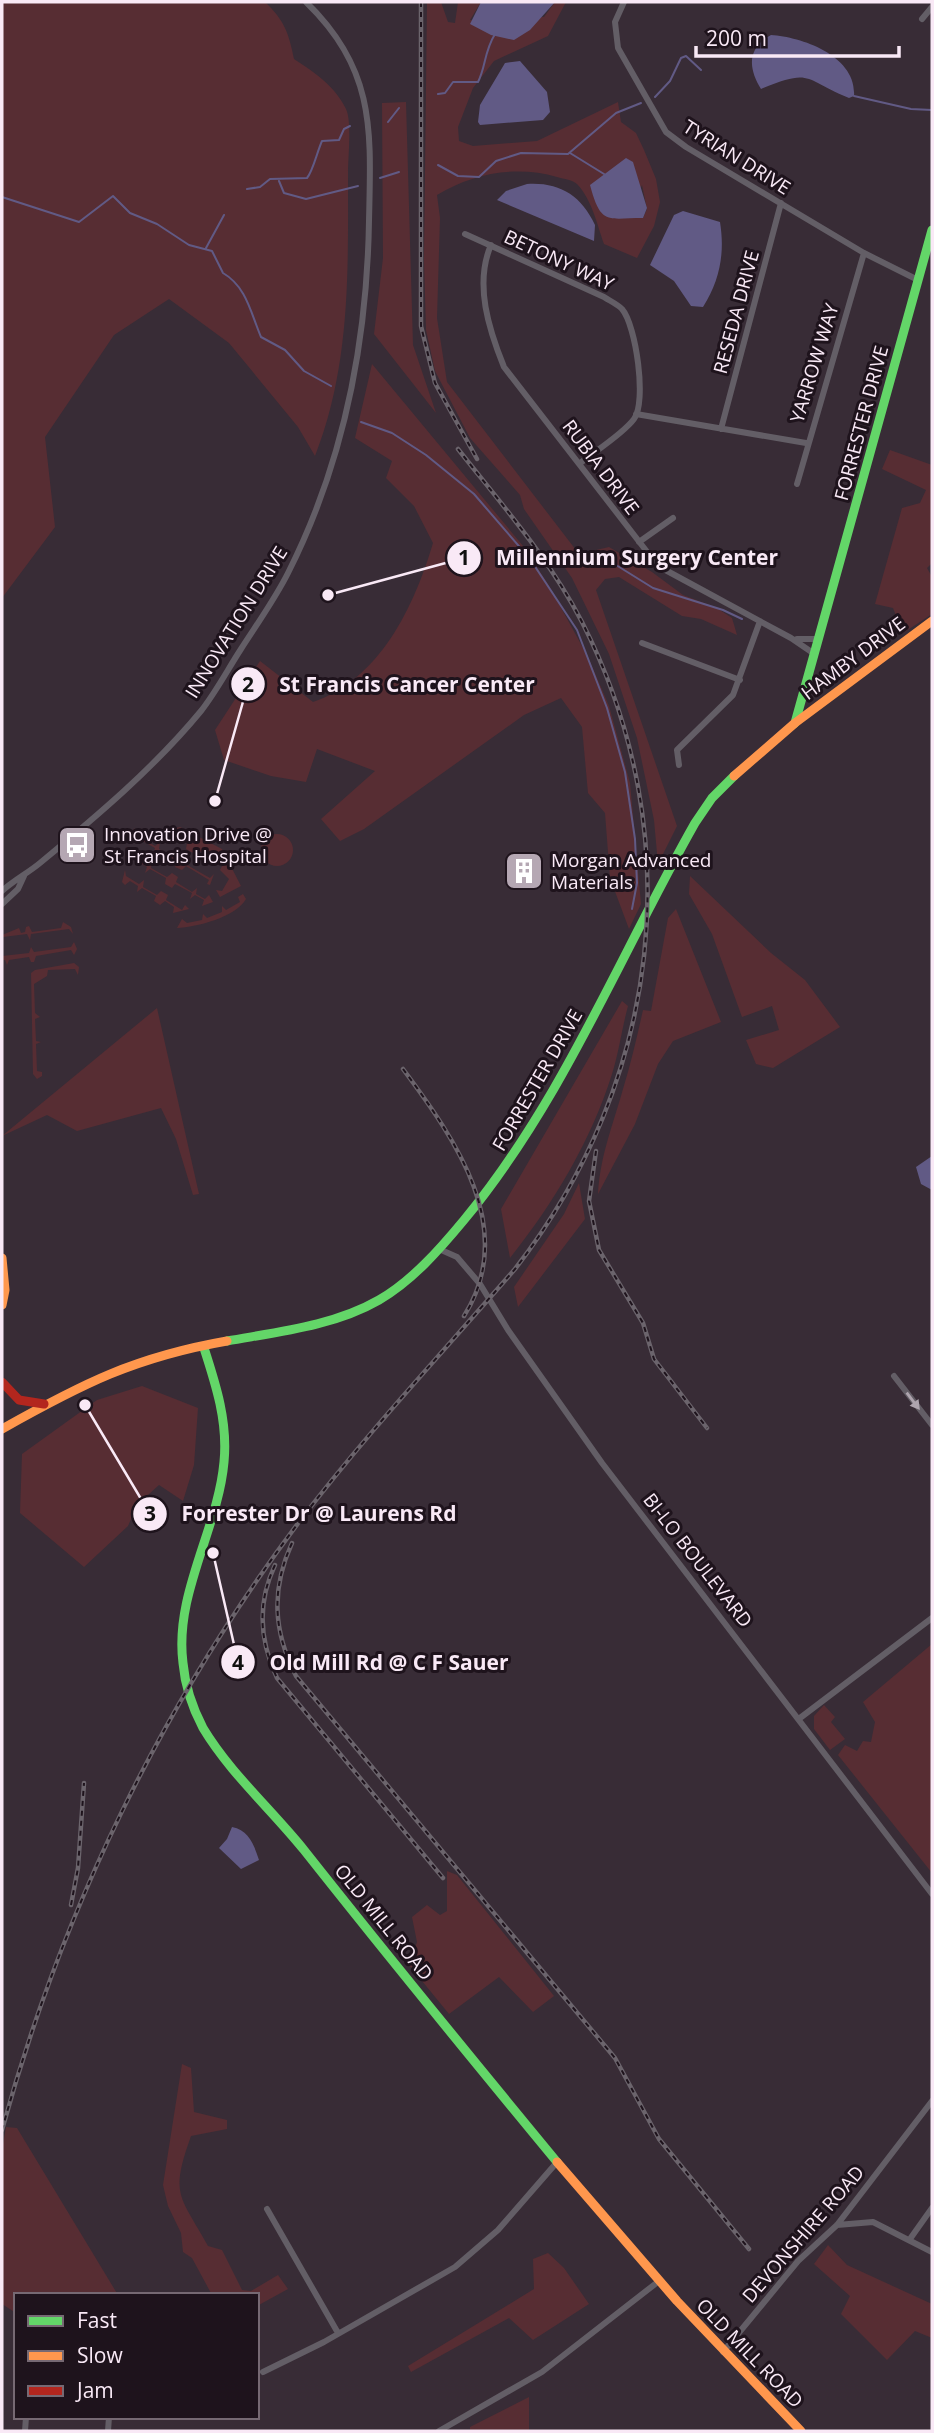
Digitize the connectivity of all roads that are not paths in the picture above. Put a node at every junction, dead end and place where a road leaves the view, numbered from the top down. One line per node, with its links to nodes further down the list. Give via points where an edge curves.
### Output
1 (306, 2): 28 (street, INNOVATION DRIVE, via 344,47 360,82 370,134 368,284 362,332 349,406 311,524 288,574 202,709 126,789)
2 (624, 2): 5 (street, TYRIAN DRIVE, via 615,22 618,48 666,131)
3 (932, 7): 4 (street)
4 (922, 19)
5 (781, 203): 9 (street, TYRIAN DRIVE); 12 (street, RESEDA DRIVE)
6 (932, 231): 10 (street, FORRESTER DRIVE)
7 (465, 234): 8 (street, BETONY WAY)
8 (491, 245): 11 (street, BETONY WAY, via 604,297 622,310 632,327 640,383); 14 (street, RUBIA DRIVE, via 485,260 485,301 489,329 504,367)
9 (863, 253): 10 (street, TYRIAN DRIVE); 13 (street, YARROW WAY)
10 (918, 280): 20 (street, FORRESTER DRIVE)
11 (636, 414): 12 (street); 14 (street)
12 (722, 429): 13 (street)
13 (807, 443): 15 (street, YARROW WAY)
14 (579, 464): 17 (street, RUBIA DRIVE)
15 (797, 484)
16 (673, 518): 17 (street)
17 (639, 542): 18 (street, RUBIA DRIVE, via 658,566)
18 (760, 621): 21 (street, RUBIA DRIVE); 25 (street)
19 (932, 621): 26 (street, HAMBY DRIVE)
20 (823, 624): 22 (street, FORRESTER DRIVE); 24 (street, FORRESTER DRIVE, via 818,654)
21 (791, 638): 22 (street, RUBIA DRIVE); 24 (street, RUBIA DRIVE)
22 (817, 639): 24 (street, FORRESTER DRIVE)
23 (642, 643): 25 (street)
24 (813, 657): 26 (street, FORRESTER DRIVE)
25 (740, 680): 27 (street, via 733,695 677,750)
26 (795, 723): 31 (street, FORRESTER DRIVE, via 708,803 538,1119 501,1175)
27 (679, 765)
28 (24, 876): 29 (street, INNOVATION DRIVE); 30 (street, INNOVATION DRIVE)
29 (2, 891)
30 (2, 904)
31 (439, 1249): 34 (street, FORRESTER DRIVE, via 398,1287 359,1309); 41 (street, BI-LO BOULEVARD, via 457,1258 480,1283 600,1460)
32 (2, 1258): 33 (street)
33 (2, 1305)
34 (204, 1348): 37 (street, FORRESTER DRIVE, via 122,1367); 44 (street, OLD MILL ROAD, via 223,1417 225,1457 183,1629 185,1681 197,1717 218,1754 290,1833)
35 (894, 1376): 38 (street, one-way to 38)
36 (2, 1382): 37 (street, via 19,1400)
37 (46, 1404): 39 (street, FORRESTER DRIVE)
38 (932, 1425)
39 (2, 1429)
40 (932, 1618): 41 (street)
41 (800, 1718): 42 (street, BI-LO BOULEVARD)
42 (932, 1894)
43 (932, 2101): 47 (street, DEVONSHIRE ROAD)
44 (558, 2161): 50 (street, OLD MILL ROAD); 51 (street, via 469,2257)
45 (932, 2208): 48 (street)
46 (267, 2209): 51 (street)
47 (837, 2225): 48 (street, via 873,2222); 52 (street, DEVONSHIRE ROAD, via 801,2258)
48 (910, 2239): 49 (street)
49 (932, 2252)
50 (659, 2281): 52 (street, OLD MILL ROAD); 54 (street, via 542,2372)
51 (338, 2333): 53 (street)
52 (723, 2353): 55 (street, OLD MILL ROAD)
53 (263, 2372)
54 (439, 2431)
55 (801, 2431)

